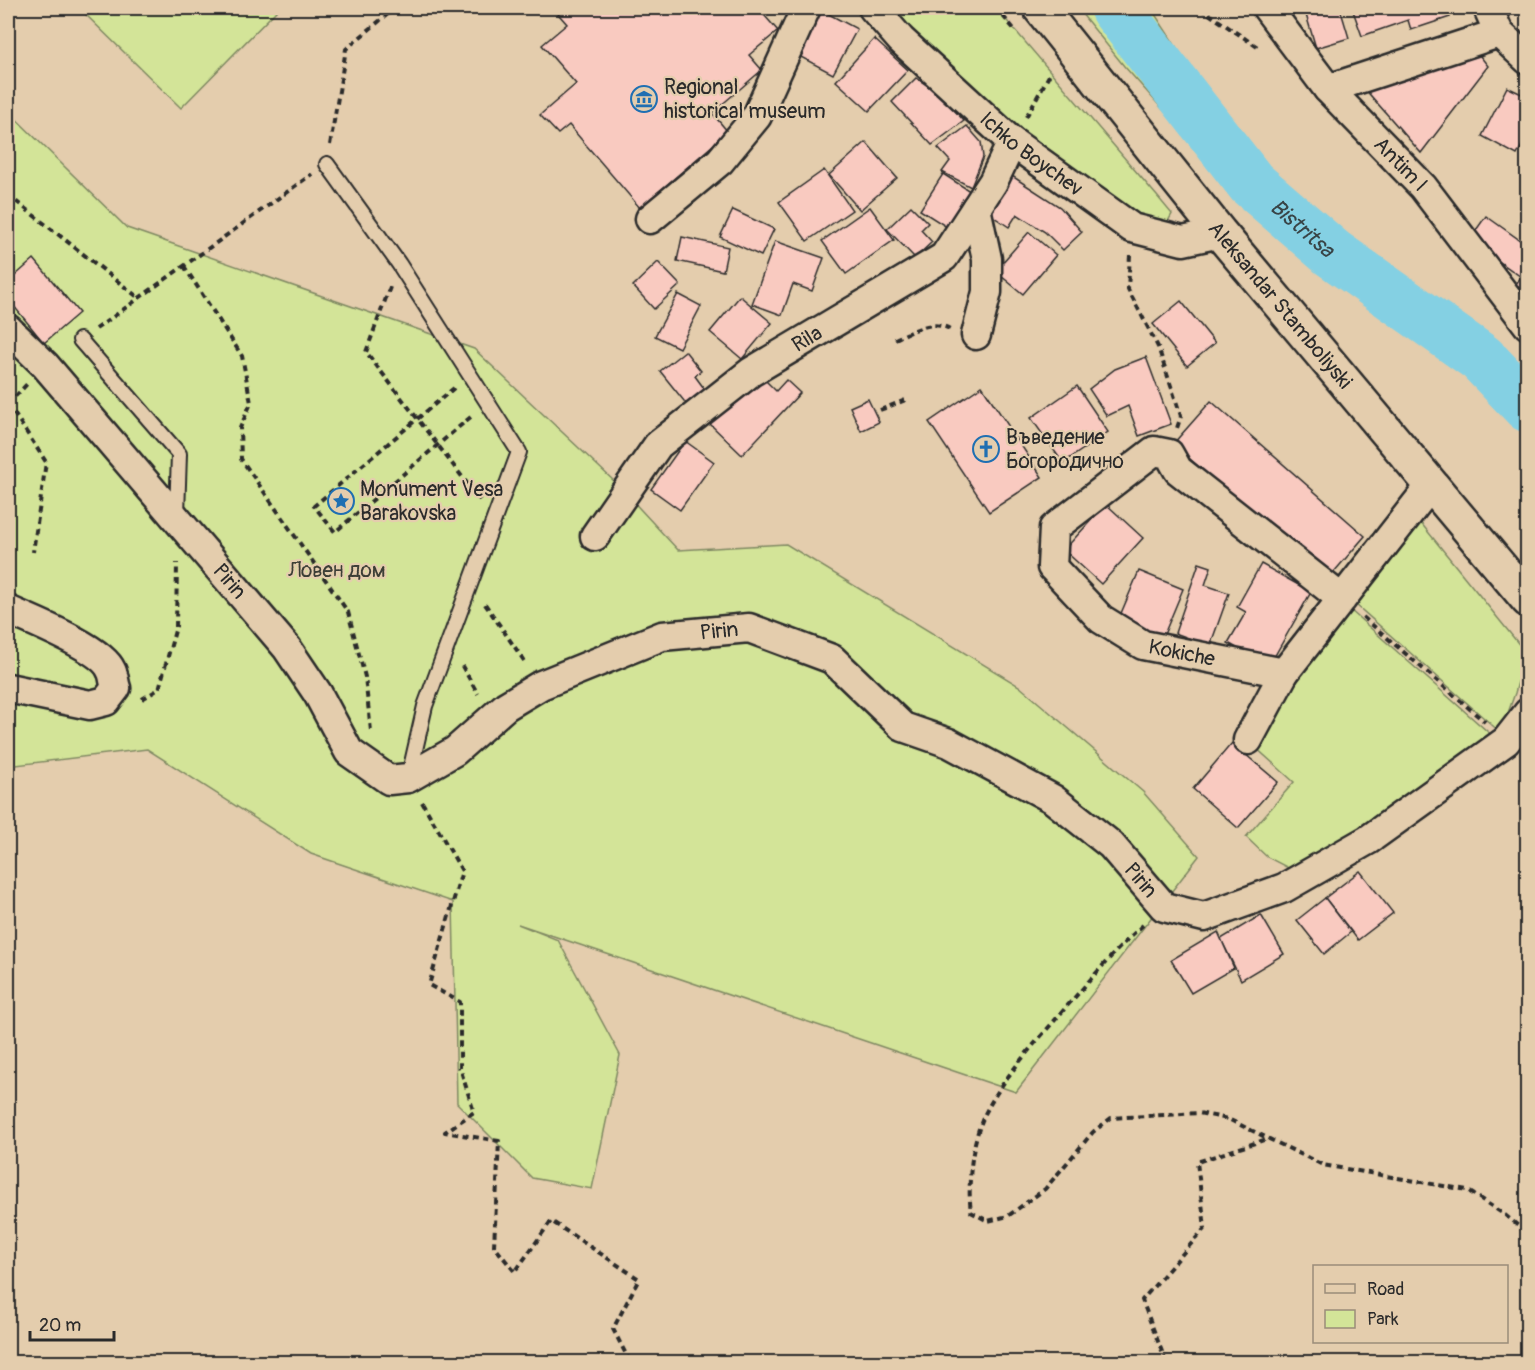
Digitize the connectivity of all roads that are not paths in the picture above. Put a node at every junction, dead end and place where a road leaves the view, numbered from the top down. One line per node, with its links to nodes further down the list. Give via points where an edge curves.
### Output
1 (806, 8): 11 (street, via 757,116 720,161)
2 (873, 8): 8 (street, Ichko Boychev, via 901,40)
3 (1040, 8): 12 (street, Aleksandar Stamboliyski)
4 (1267, 8): 7 (street, Antim I)
5 (1494, 20): 6 (street); 7 (street)
6 (1527, 60)
7 (1328, 89): 13 (street, Antim I, via 1423,187)
8 (1012, 142): 10 (street, Rila); 12 (street, Ichko Boychev, via 1132,228 1183,241)
9 (327, 164): 27 (lane, via 399,264 519,452 425,706)
10 (976, 208): 15 (street, via 987,259 987,291); 19 (street, Rila, via 944,257 751,372 658,445)
11 (650, 219)
12 (1220, 233): 17 (street, Aleksandar Stamboliyski)
13 (1527, 325)
14 (8, 328): 18 (street, Pirin)
15 (965, 335)
16 (80, 340): 18 (lane, via 179,454)
17 (1431, 485): 20 (street); 21 (street, Aleksandar Stamboliyski)
18 (180, 520): 27 (street, Pirin, via 287,648 318,694 349,752 389,780)
19 (595, 536)
20 (1342, 599): 23 (street); 23 (street, Kokiche, via 1178,470 1169,454 1154,451 1054,528 1052,567 1101,619 1143,645)
21 (1527, 600)
22 (8, 610): 24 (street, via 64,634 111,668 116,688 106,700 90,705)
23 (1284, 673): 26 (street)
24 (8, 688)
25 (1527, 713): 27 (street, Pirin, via 1506,741 1368,840 1284,888 1204,917 1164,907 1111,845 1053,800 949,743 903,727 832,659 749,628 662,636 541,685 506,706 455,751)
26 (1248, 740)
27 (408, 778)

